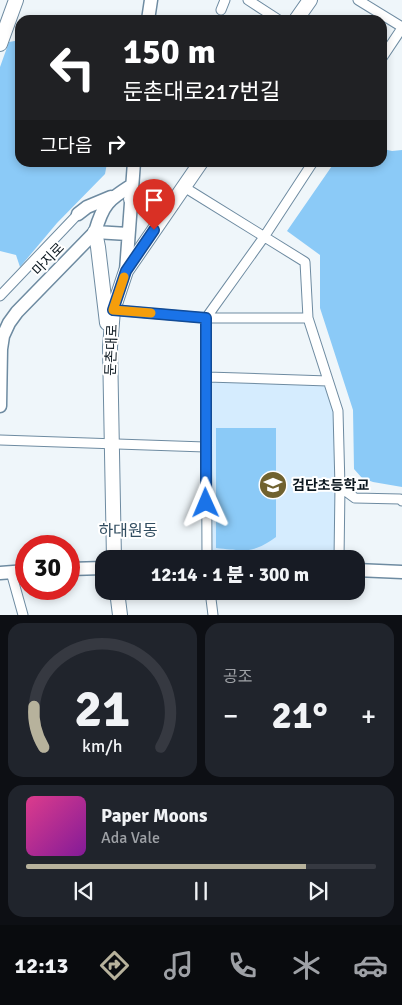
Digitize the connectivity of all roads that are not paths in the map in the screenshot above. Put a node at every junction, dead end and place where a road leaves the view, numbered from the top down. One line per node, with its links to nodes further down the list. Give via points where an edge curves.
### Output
1 (16, 0): 14 (main road)
2 (151, 0): 8 (street)
3 (225, 0): 7 (street)
4 (248, 0): 9 (street)
5 (310, 0): 10 (main road)
6 (358, 0): 11 (street)
7 (221, 10)
8 (149, 15)
9 (270, 15)
10 (300, 15)
11 (382, 15)
12 (387, 18): 13 (street)
13 (402, 28): 15 (street)
14 (0, 44)
15 (387, 50)
16 (134, 167): 20 (street)
17 (198, 167): 19 (main road, 둔촌대로)
18 (310, 167): 26 (street)
19 (184, 187): 22 (main road, 둔촌대로); 26 (street)
20 (132, 192): 21 (street); 22 (main road, via 138,206 149,209); 25 (street)
21 (112, 197): 23 (street); 24 (street, via 100,212)
22 (173, 203): 27 (main road, 둔촌대로)
23 (78, 214): 24 (street, via 92,217); 28 (street)
24 (95, 232): 25 (street); 32 (main road); 34 (street, 마지로, via 9,323 3,336)
25 (128, 234): 27 (street)
26 (264, 237): 30 (street); 31 (street, via 306,262)
27 (126, 271): 29 (main road, 둔촌대로)
28 (0, 296)
29 (113, 310): 30 (street); 32 (main road, 둔촌대로)
30 (206, 318): 31 (street); 33 (street)
31 (308, 318): 35 (street)
32 (110, 347): 38 (main road, 둔촌대로)
33 (207, 377): 35 (street); 39 (street)
34 (0, 379): 36 (street, 마지로)
35 (328, 381): 40 (street, via 338,411)
36 (0, 406)
37 (0, 440): 38 (street)
38 (112, 443): 39 (street); 42 (main road, 둔촌대로)
39 (205, 446): 43 (street)
40 (340, 487): 41 (street, via 355,498); 44 (street)
41 (402, 501)
42 (114, 550)
43 (207, 550)
44 (339, 550)
45 (95, 568): 46 (street)
46 (80, 569)
47 (365, 570): 49 (street)
48 (5, 572): 52 (street)
49 (402, 572)
50 (118, 600): 53 (main road)
51 (211, 600): 54 (street)
52 (23, 615)
53 (120, 615)
54 (213, 615)

